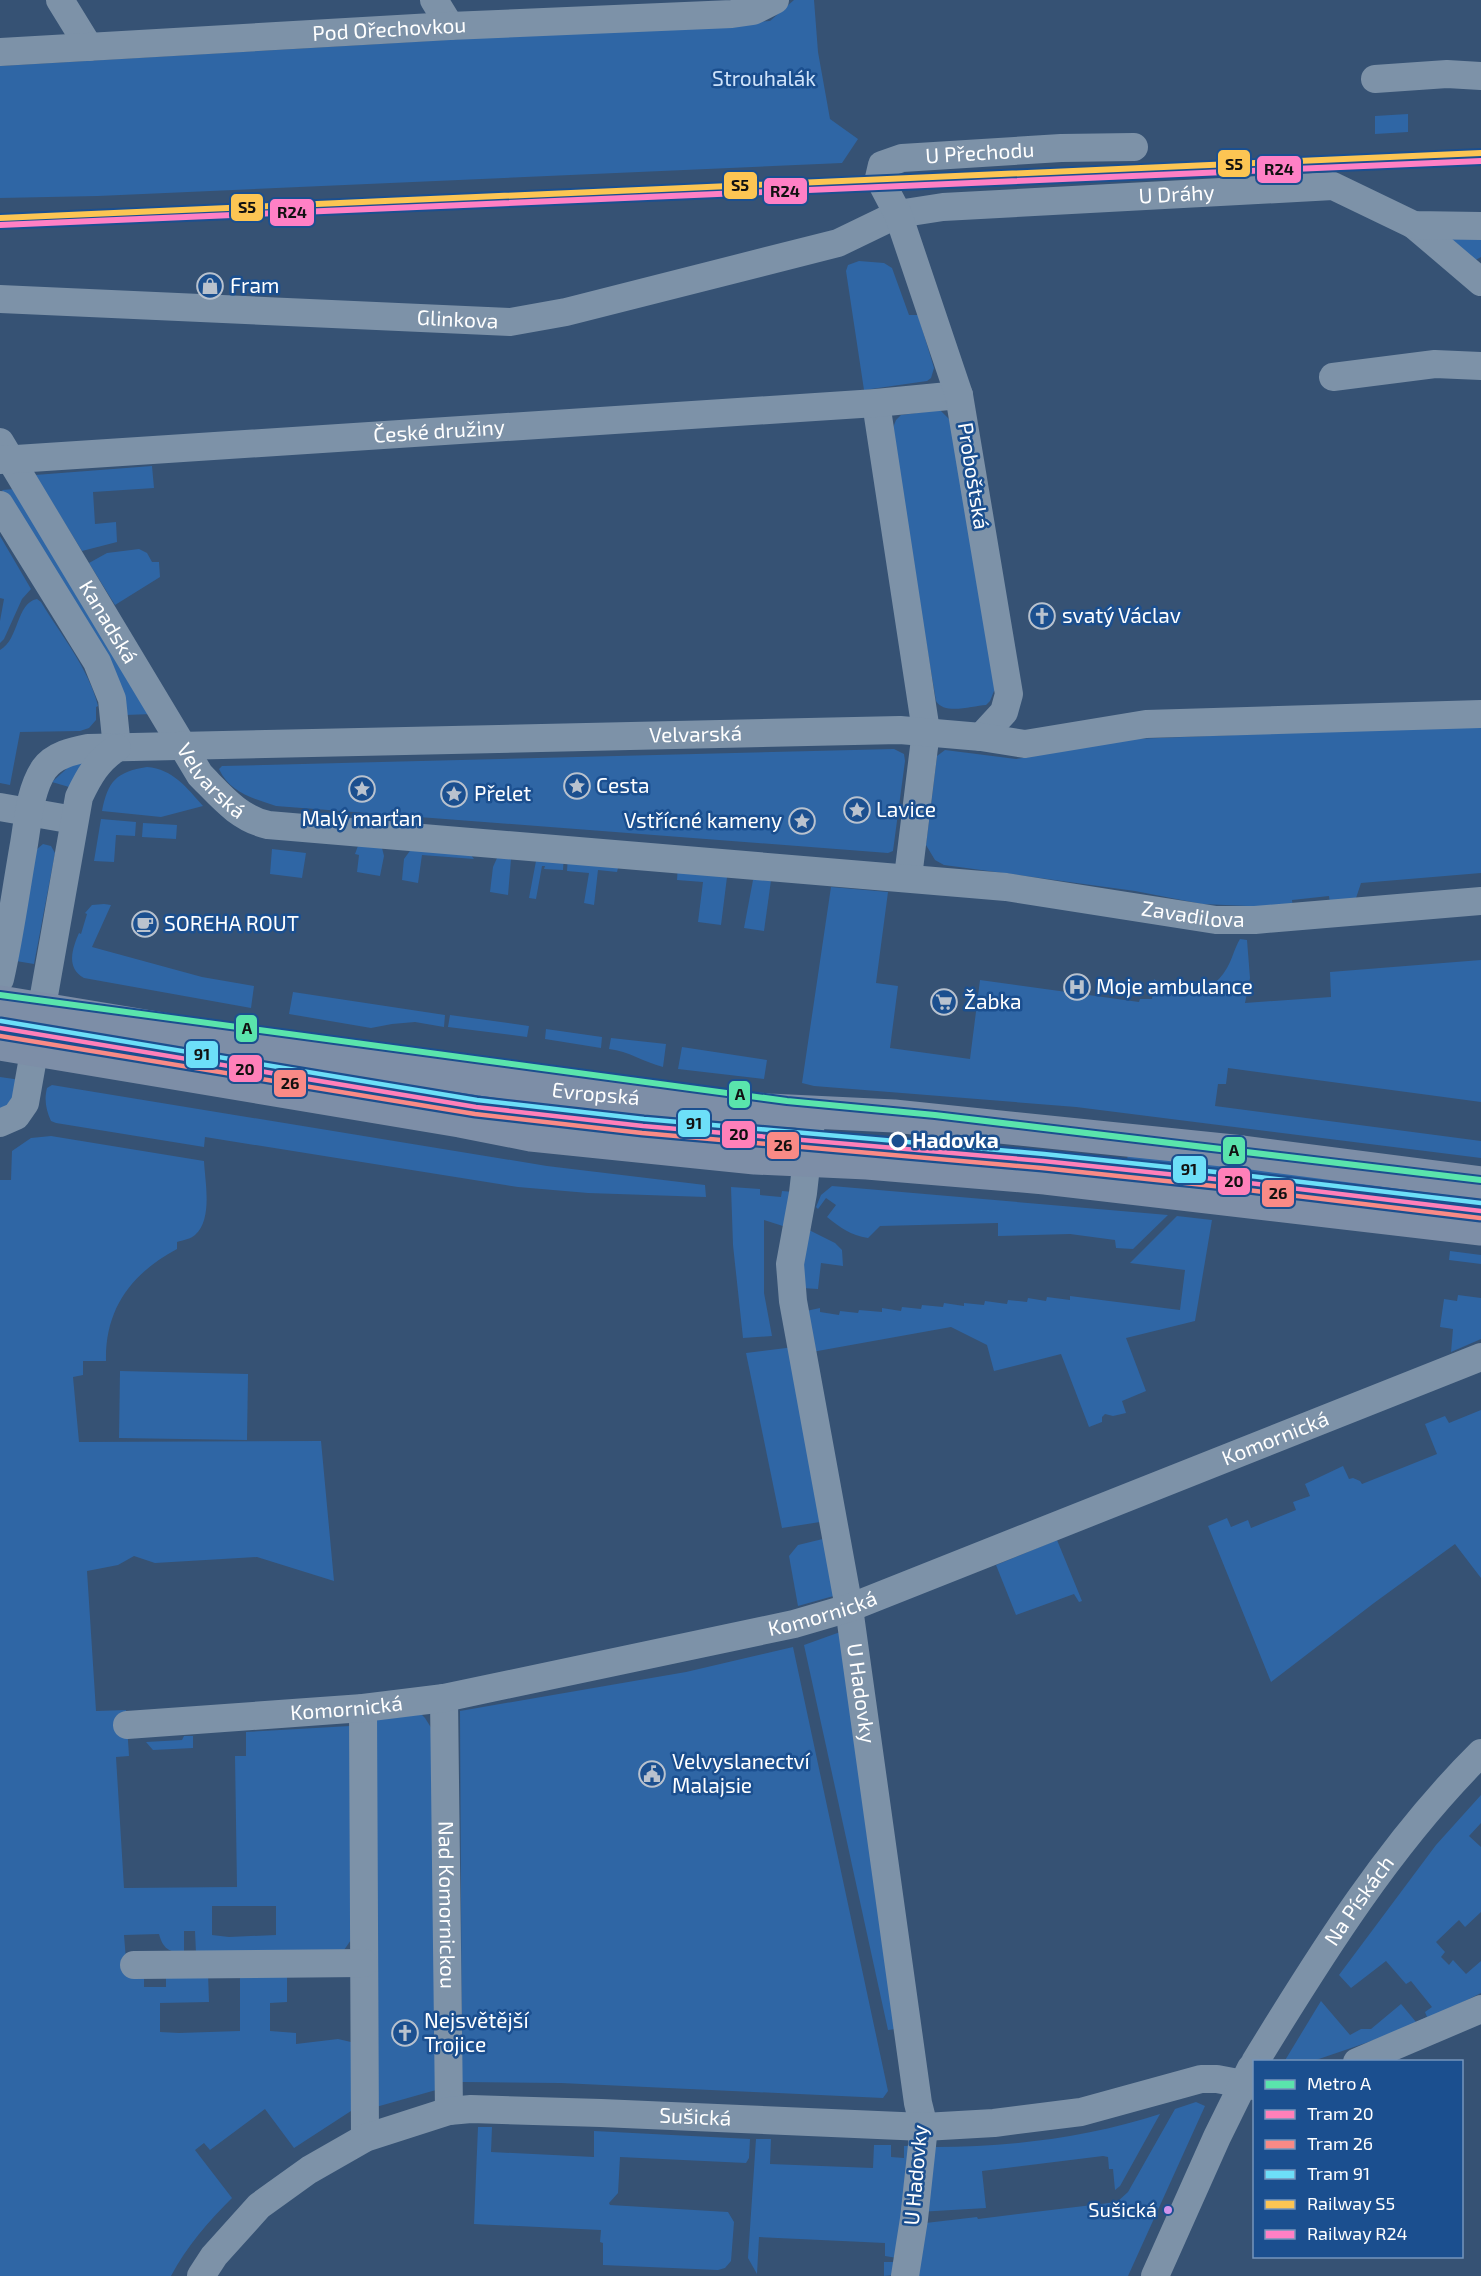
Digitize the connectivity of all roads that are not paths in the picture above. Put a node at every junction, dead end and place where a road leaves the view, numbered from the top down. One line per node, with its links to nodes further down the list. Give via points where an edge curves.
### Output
1 (60, 0): 5 (street)
2 (434, 0): 4 (street)
3 (775, 0): 4 (street, Pod Ořechovkou, via 753,11 732,14)
4 (450, 26): 5 (street, Pod Ořechovkou)
5 (89, 47): 6 (street, Pod Ořechovkou)
6 (0, 52)
7 (1481, 76): 8 (street)
8 (1375, 79)
9 (1134, 147): 10 (street, U Přechodu, via 902,158 882,165 879,178)
10 (898, 214): 11 (street, U Dráhy, via 943,207 1333,186); 14 (street, Glinkova, via 838,243 566,312 510,322); 17 (street, Proboštská)
11 (1414, 225): 12 (street, U Dráhy); 13 (street)
12 (1481, 226)
13 (1481, 282)
14 (0, 299)
15 (1481, 366): 16 (street, via 1435,364)
16 (1333, 377)
17 (959, 394): 18 (street, České družiny); 23 (street, Proboštská, via 1009,694 1004,712)
18 (876, 403): 19 (street, České družiny); 22 (street)
19 (4, 454): 24 (street, Kanadská)
20 (0, 505): 25 (street, Kanadská, via 97,662 112,699)
21 (1481, 714): 23 (street, via 1146,724 1024,744)
22 (926, 731): 23 (street); 24 (street, Velvarská); 29 (street)
23 (981, 737)
24 (183, 747): 25 (street); 29 (street, Velvarská, via 200,775 231,806 243,816 268,825)
25 (117, 748): 27 (street, via 88,748 54,759 37,784); 28 (street, via 88,777)
26 (0, 807): 27 (street)
27 (29, 812): 28 (street); 31 (street)
28 (74, 820): 33 (street)
29 (908, 877): 30 (street, Zavadilova, via 1006,887 1216,920)
30 (1481, 901)
31 (0, 979)
32 (0, 1002): 33 (main road, Evropská)
33 (42, 1009): 35 (street); 36 (main road, Evropská, via 546,1088)
34 (0, 1044): 35 (main road)
35 (35, 1050): 37 (street, via 25,1103 16,1116); 38 (main road, via 531,1135)
36 (812, 1113): 38 (street, U Hadovky); 39 (main road, Evropská, via 871,1114 1243,1152)
37 (0, 1123)
38 (807, 1160): 40 (main road, via 1057,1179); 42 (street, U Hadovky, via 790,1264 799,1341)
39 (1481, 1183)
40 (1481, 1229)
41 (1481, 1358): 42 (street, Komornická)
42 (849, 1608): 43 (street, Komornická, via 794,1624); 54 (street, U Hadovky)
43 (444, 1698): 44 (street, Komornická); 53 (street, Nad Komornickou)
44 (363, 1708): 45 (street, Komornická); 47 (street)
45 (127, 1725)
46 (1481, 1753): 50 (street, Na Pískách, via 1379,1874 1297,1994)
47 (364, 1963): 48 (street); 55 (street)
48 (134, 1965)
49 (1481, 2009): 51 (street)
50 (1259, 2060)
51 (1359, 2060)
52 (1252, 2073): 54 (street, Sušická, via 1201,2079 1081,2112); 58 (street, Na Pískách)
53 (449, 2111): 54 (street, Sušická); 55 (street, Sušická)
54 (924, 2127): 57 (street, U Hadovky)
55 (365, 2138): 56 (street, Sušická, via 309,2170 259,2206)
56 (201, 2276)
57 (905, 2276)
58 (1155, 2276)

